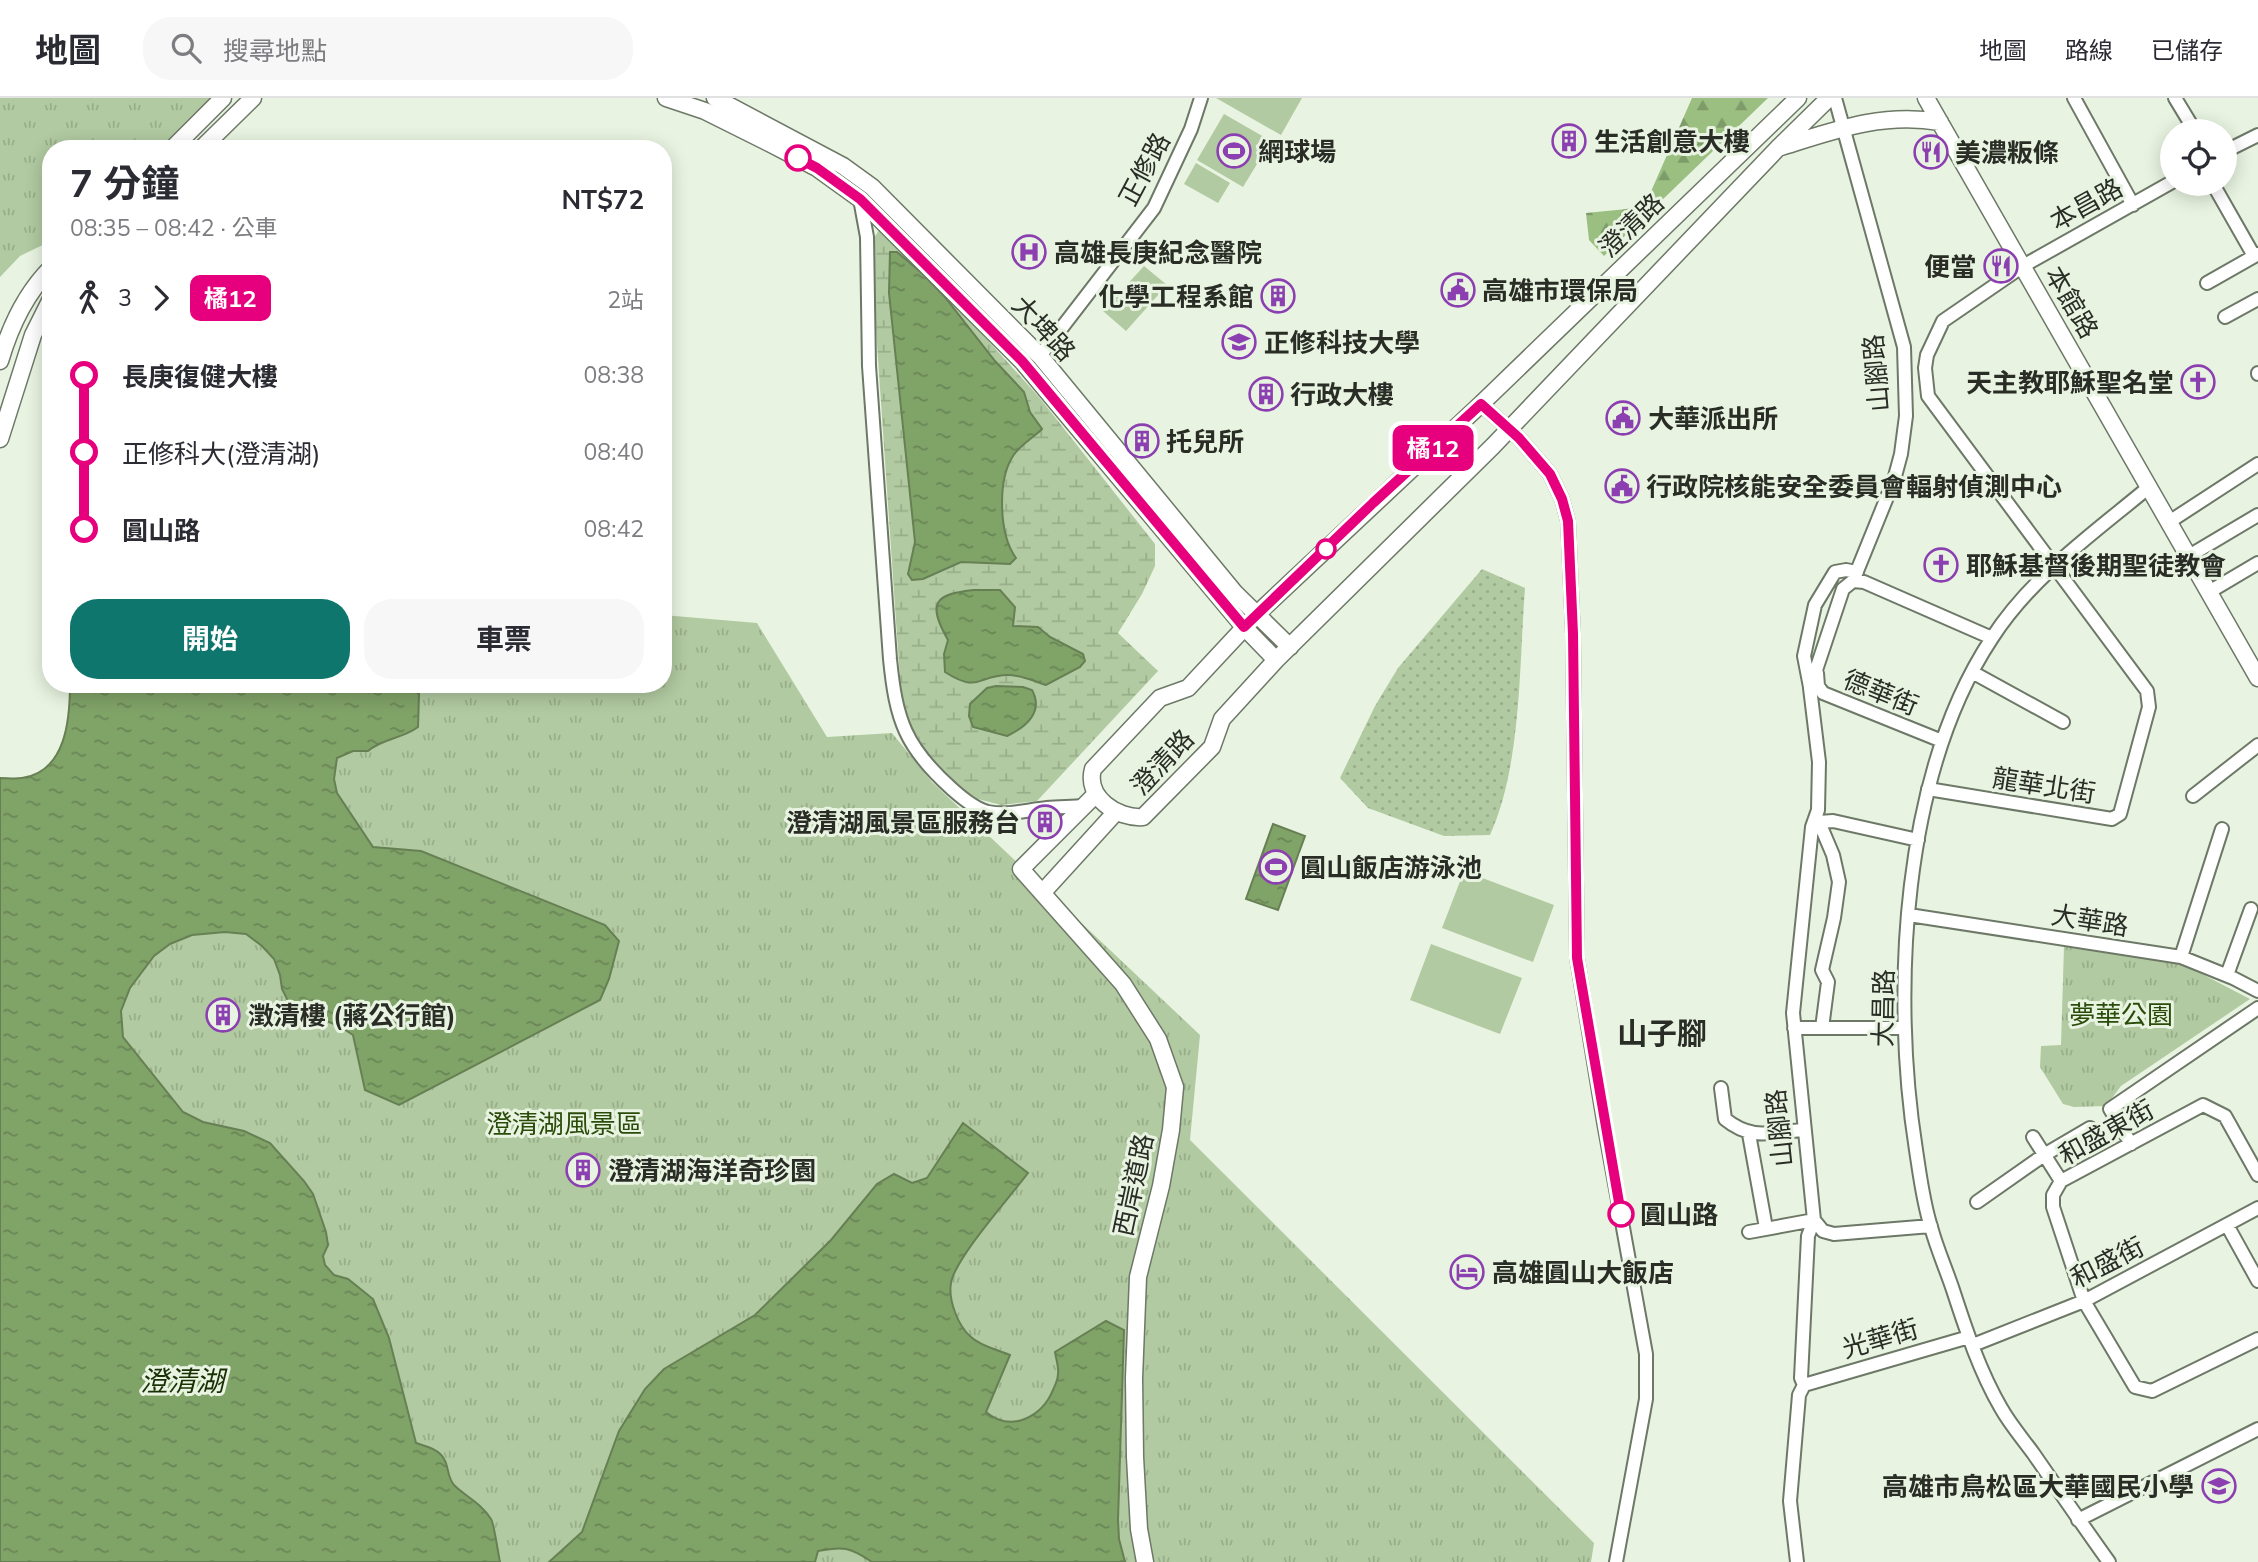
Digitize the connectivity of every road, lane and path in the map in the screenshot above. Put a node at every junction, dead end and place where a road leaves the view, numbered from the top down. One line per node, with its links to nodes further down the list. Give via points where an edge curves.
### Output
1 (223, 98): 17 (main road)
2 (253, 98): 18 (main road)
3 (666, 98): 24 (main road, 大埤路, via 705,111 775,145)
4 (715, 98): 33 (main road, 大埤路, via 843,166 872,187)
5 (1201, 98): 33 (street, 正修路, via 1154,208)
6 (1798, 98): 16 (main road, 澄清路)
7 (1829, 98): 20 (main road, 澄清路)
8 (1835, 98): 14 (street, 山腳路)
9 (2074, 98): 25 (street)
10 (2175, 98): 12 (street)
11 (1930, 99): 13 (main road, 本館路)
12 (2188, 119)
13 (1940, 122): 14 (main road, via 1914,117); 27 (main road, 本館路)
14 (1843, 127): 20 (main road); 45 (street, 山腳路, via 1904,347 1906,402 1894,480)
15 (2255, 137): 19 (street); 21 (street)
16 (1757, 138): 20 (main road); 35 (main road, 澄清路)
17 (181, 140)
18 (210, 140)
19 (2237, 146)
20 (1778, 149): 36 (main road, 澄清路)
21 (2258, 151)
22 (2160, 189): 25 (street, 本昌路)
23 (2220, 196): 26 (street)
24 (860, 199): 48 (main road, 大埤路, via 1022,361); 62 (street, via 867,237 869,366 890,646 901,724 936,775 986,811)
25 (2133, 205): 27 (street, 本昌路)
26 (2256, 255): 29 (street)
27 (2023, 266): 39 (main road, 本館路); 44 (street, 本昌路, via 1943,321 1925,368 1928,396)
28 (42, 278): 34 (main road, via 11,326)
29 (2207, 283)
30 (2258, 299): 32 (street)
31 (42, 317): 37 (main road)
32 (2225, 317)
33 (1040, 356): 47 (main road, 大埤路)
34 (0, 361)
35 (1481, 404): 36 (street); 47 (main road, 澄清路)
36 (1509, 429): 50 (main road, 澄清路); 101 (street, via 1550,474 1568,521 1577,958 1646,1354 1646,1399)
37 (0, 439)
38 (2258, 464): 41 (street)
39 (2150, 487): 41 (main road, 本館路); 44 (street, 大昌路)
40 (2258, 515): 42 (street)
41 (2169, 522): 42 (main road, 本館路)
42 (2189, 556): 46 (main road, 本館路)
43 (2258, 563): 46 (street)
44 (2053, 566): 49 (street, 大昌路); 59 (street, 龍華北街, via 2147,691 2149,706 2120,814 2112,819)
45 (1855, 576): 49 (street); 53 (street, 山腳路, via 1843,589); 55 (street, 山腳路, via 1846,570 1835,572 1815,605 1804,656)
46 (2209, 592): 54 (main road, 本館路)
47 (1257, 614): 48 (main road, 澄清路); 50 (main road, 大埤路)
48 (1244, 627): 51 (main road, 大埤路); 60 (main road, 澄清路, via 1188,688 1160,698 1093,769)
49 (1992, 638): 52 (street, 大昌路)
50 (1290, 647): 51 (main road, 澄清路)
51 (1276, 660): 63 (main road, 澄清路, via 1222,719 1212,747 1143,817)
52 (1972, 672): 56 (street); 57 (street, 大昌路)
53 (1817, 673): 55 (street, 山腳路); 57 (street, 德華街, via 1822,692)
54 (2258, 678)
55 (1810, 688): 64 (street, 山腳路, via 1819,762)
56 (2063, 722)
57 (1942, 741): 59 (street, 大昌路)
58 (2258, 745): 61 (street)
59 (1928, 789): 66 (street, 大昌路)
60 (1096, 794): 62 (main road); 63 (main road, 澄清路)
61 (2193, 796)
62 (1084, 806): 67 (main road, 西岸道路, via 1021,869)
63 (1115, 813): 67 (main road)
64 (1815, 824): 66 (street, via 1833,821); 74 (street, 山腳路); 75 (street, via 1833,855 1839,882 1822,970 1828,982)
65 (2222, 829): 70 (street)
66 (1917, 840): 69 (street, 大昌路)
67 (1043, 892): 100 (main road, 西岸道路, via 1123,984 1157,1039 1175,1087 1161,1186 1138,1277 1135,1457)
68 (2251, 909): 71 (street)
69 (1909, 915): 70 (street, 大華路); 76 (street, 大昌路)
70 (2181, 957): 71 (street, 大華路)
71 (2227, 975): 72 (street, 大華路)
72 (2258, 991)
73 (2258, 1008): 82 (street, via 2110,1109)
74 (1794, 1028): 75 (street); 79 (street, 山腳路)
75 (1822, 1028): 76 (street)
76 (1903, 1028): 90 (street, 大昌路, via 1911,1118)
77 (1721, 1088): 80 (street, via 1725,1119)
78 (2090, 1128): 83 (street)
79 (1803, 1130): 80 (street); 88 (street, 山腳路)
80 (1749, 1134): 91 (street)
81 (2033, 1137): 83 (street)
82 (2130, 1144): 84 (street, 和盛東街, via 2203,1105 2225,1116); 85 (street, 和盛東街)
83 (2044, 1155): 85 (street); 86 (street)
84 (2258, 1175)
85 (2061, 1181): 94 (street, 和盛東街, via 2053,1195 2053,1207)
86 (1977, 1202)
87 (2258, 1208): 89 (street, 和盛街)
88 (1814, 1220): 90 (street, via 1823,1231 1834,1234); 91 (street); 97 (street, 山腳路, via 1808,1236)
89 (2227, 1225): 93 (street); 94 (street, 和盛街)
90 (1931, 1226): 96 (street, 大昌路)
91 (1766, 1228): 92 (street)
92 (1749, 1232)
93 (2258, 1281)
94 (2084, 1301): 95 (street, 和盛東街, via 2135,1387 2152,1391); 96 (street, 和盛街)
95 (2258, 1339)
96 (1971, 1341): 97 (street, 光華街); 99 (street, 大昌路, via 2001,1408)
97 (1804, 1385): 102 (street, 山腳路, via 1799,1395 1790,1501)
98 (2258, 1429): 99 (street)
99 (2078, 1520): 103 (street, 大昌路)
100 (1145, 1562)
101 (1616, 1562)
102 (1797, 1562)
103 (2109, 1562)

